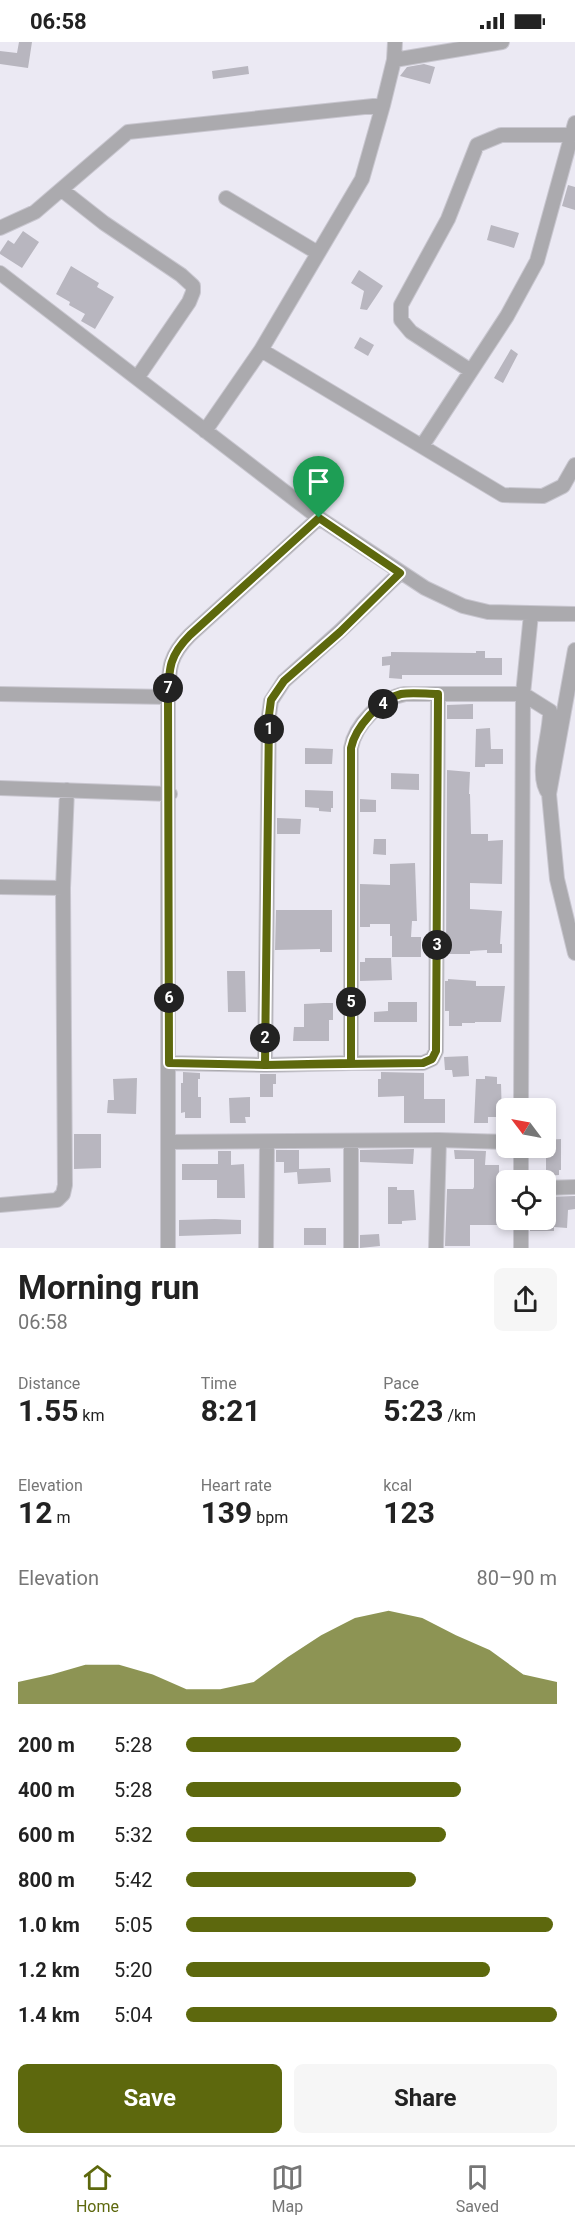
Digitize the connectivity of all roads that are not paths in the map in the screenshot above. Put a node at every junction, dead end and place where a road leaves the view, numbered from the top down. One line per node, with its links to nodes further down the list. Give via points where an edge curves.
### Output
1 (395, 42): 3 (street)
2 (502, 42): 3 (street)
3 (393, 60): 4 (street)
4 (383, 105): 6 (street, via 128,132); 9 (street, via 362,179)
5 (573, 129): 12 (street, via 537,261); 12 (street, via 501,135 477,145 448,219 401,305 401,320 411,332)
6 (62, 190): 8 (street, via 35,212); 13 (street, via 193,286 189,302)
7 (226, 198): 9 (street)
8 (0, 228)
9 (318, 253): 11 (street)
10 (0, 273): 13 (street)
11 (261, 350): 14 (street); 15 (street)
12 (471, 371): 15 (street)
13 (137, 378): 14 (street)
14 (205, 431): 17 (street)
15 (422, 446): 16 (street, via 502,495 543,496 563,486)
16 (575, 465)
17 (319, 518): 18 (street); 25 (street, via 180,644 171,662)
18 (400, 573): 19 (street, via 463,606 488,612); 35 (street, via 284,681 271,700)
19 (531, 614): 20 (street); 24 (street)
20 (575, 614)
21 (575, 650): 29 (street)
22 (0, 694): 25 (street)
23 (438, 694): 24 (street); 34 (street, via 394,696 362,724 352,743); 34 (street, via 436,1051 432,1059 423,1063)
24 (523, 694): 29 (street, via 550,711 542,776); 36 (street)
25 (168, 697): 28 (street)
26 (0, 788): 27 (street)
27 (67, 790): 28 (street); 31 (street)
28 (170, 794): 33 (street)
29 (549, 794): 32 (street, via 557,879)
30 (0, 887): 31 (street)
31 (63, 888): 44 (street, via 63,1194 48,1202)
32 (575, 953)
33 (169, 1063): 35 (street); 38 (street)
34 (351, 1063): 35 (street)
35 (265, 1065)
36 (521, 1098)
37 (440, 1140): 39 (street); 40 (street); 49 (street)
38 (169, 1142): 41 (street); 46 (street)
39 (351, 1142): 41 (street); 48 (street)
40 (496, 1142)
41 (267, 1143): 47 (street)
42 (575, 1187): 43 (street)
43 (556, 1188)
44 (0, 1205)
45 (521, 1230): 50 (street)
46 (168, 1248)
47 (266, 1248)
48 (351, 1248)
49 (436, 1248)
50 (521, 1248)

